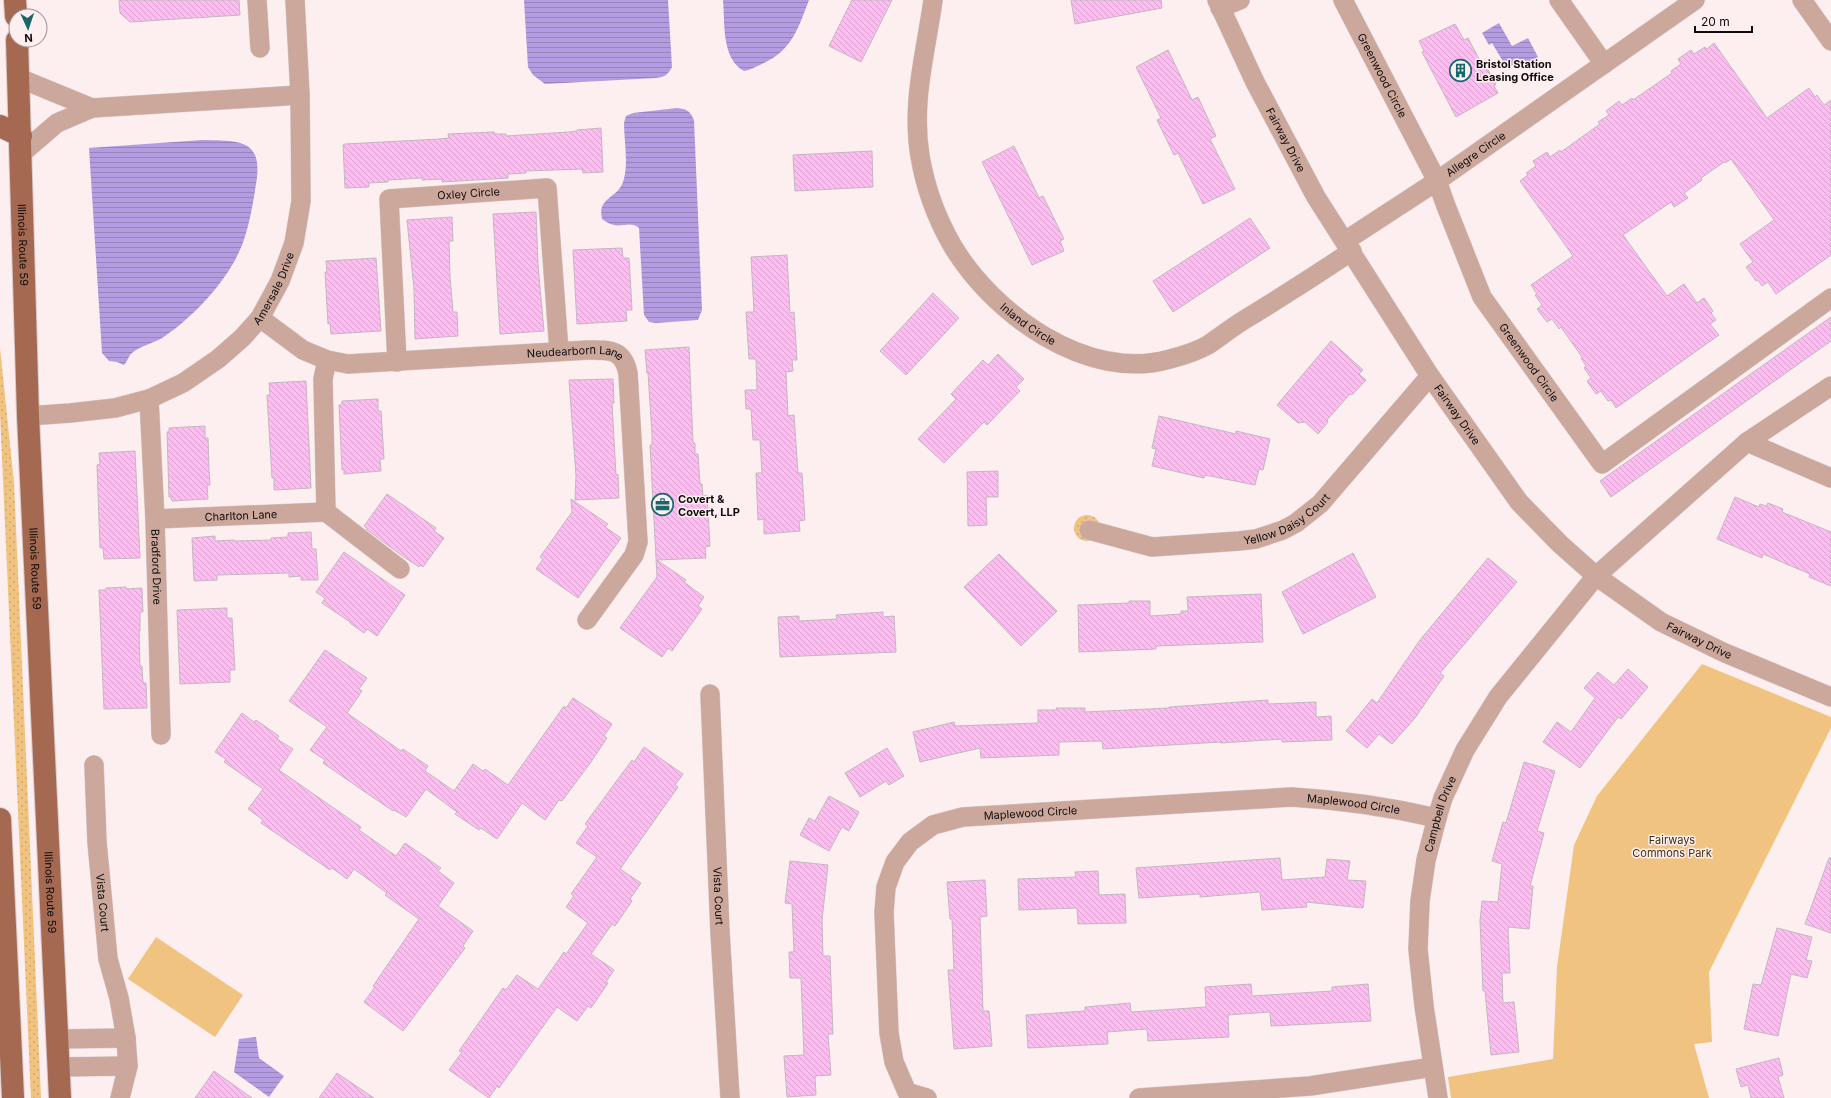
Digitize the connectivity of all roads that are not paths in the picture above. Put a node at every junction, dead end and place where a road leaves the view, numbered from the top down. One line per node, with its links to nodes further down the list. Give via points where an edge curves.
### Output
1 (257, 0): 12 (street)
2 (294, 0): 15 (street, Amersale Drive)
3 (934, 0): 20 (street, Inland Circle, via 916,104 920,155 927,188 940,224 952,246 975,277 1018,318 1053,341 1098,360 1120,364 1143,364 1169,359 1206,346)
4 (1240, 0): 9 (street)
5 (1343, 0): 19 (street, Greenwood Circle)
6 (1559, 0): 13 (street)
7 (1695, 0): 13 (street, Allegre Circle)
8 (1802, 0): 10 (street)
9 (1218, 4): 20 (street, Fairway Drive, via 1287,144 1316,197)
10 (1831, 41)
11 (17, 48): 14 (main road, Illinois Route 59)
12 (260, 48)
13 (1604, 64): 19 (street, Allegre Circle)
14 (19, 78): 16 (street); 18 (main road, Illinois Route 59)
15 (300, 96): 16 (street); 22 (street, Amersale Drive, via 301,201 294,243 280,281)
16 (92, 108): 18 (street, via 57,123)
17 (0, 126): 18 (main road)
18 (21, 145): 29 (main road, Illinois Route 59)
19 (1437, 181): 20 (street, Allegre Circle); 21 (street, Greenwood Circle, via 1482,297 1602,464)
20 (1348, 246): 26 (street, Fairway Drive)
21 (1831, 298)
22 (260, 318): 24 (street, Neudearborn Lane, via 304,350); 28 (street, Amersale Drive, via 218,359 183,383)
23 (558, 351): 25 (street, Neudearborn Lane); 25 (street, Oxley Circle, via 547,188 516,190 389,199); 37 (street, Neudearborn Lane, via 613,351 622,357 628,373 638,542 634,555)
24 (327, 360): 25 (street, Neudearborn Lane, via 348,364); 32 (street, via 323,379)
25 (397, 362)
26 (1430, 376): 34 (street, Yellow Daisy Court, via 1320,504 1283,530 1256,539 1152,547); 36 (street, Fairway Drive, via 1519,502)
27 (1831, 386): 30 (street, Campbell Drive)
28 (149, 400): 29 (street, Amersale Drive, via 115,408); 33 (street, Bradford Drive)
29 (28, 416): 45 (main road, Illinois Route 59)
30 (1747, 442): 31 (street); 36 (street, Campbell Drive)
31 (1831, 478)
32 (326, 512): 33 (street, Charlton Lane); 35 (street)
33 (155, 519): 40 (street, Bradford Drive)
34 (1089, 530)
35 (400, 569)
36 (1596, 576): 39 (street, Fairway Drive, via 1661,622 1725,654); 42 (street, Campbell Drive, via 1498,697 1465,750 1443,798)
37 (587, 620)
38 (710, 694): 52 (street, Vista Court)
39 (1831, 697)
40 (161, 735)
41 (94, 765): 44 (street, Vista Court, via 97,842 108,959 120,998)
42 (1437, 818): 48 (street, Campbell Drive, via 1426,860 1418,949); 53 (street, Maplewood Circle, via 1336,799 1292,797 962,817 933,825 910,842 895,862 886,887 884,912 889,1033 894,1062 907,1092)
43 (0, 819): 49 (main road)
44 (126, 1038): 45 (street); 46 (street, Vista Court)
45 (58, 1039): 47 (main road, Illinois Route 59)
46 (128, 1066): 47 (street); 51 (street, Vista Court)
47 (59, 1067): 50 (main road, Illinois Route 59)
48 (1433, 1067): 54 (street, via 1310,1086); 55 (street, Campbell Drive)
49 (13, 1098)
50 (60, 1098)
51 (120, 1098)
52 (730, 1098)
53 (927, 1098)
54 (1138, 1098)
55 (1438, 1098)

